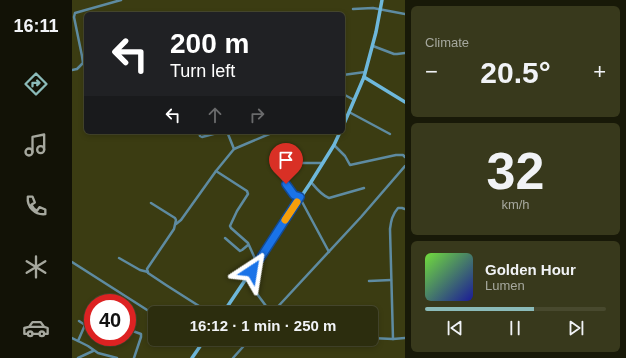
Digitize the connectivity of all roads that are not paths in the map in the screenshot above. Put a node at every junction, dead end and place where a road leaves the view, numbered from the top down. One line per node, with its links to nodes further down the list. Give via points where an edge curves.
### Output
1 (121, 0): 8 (street, via 75,13 83,63)
2 (382, 0): 4 (street)
3 (352, 9): 4 (street)
4 (381, 9): 5 (street); 6 (street)
5 (405, 14)
6 (372, 46): 7 (street, via 394,54); 9 (street)
7 (405, 53)
8 (72, 70)
9 (366, 72): 10 (street); 11 (street)
10 (345, 75)
11 (364, 77): 13 (street); 14 (street)
12 (345, 95): 13 (street)
13 (354, 100): 15 (street)
14 (405, 102)
15 (349, 112): 16 (street); 22 (street)
16 (345, 121)
17 (200, 134): 18 (street, via 202,137)
18 (213, 134)
19 (228, 134): 24 (street)
20 (269, 134): 24 (street)
21 (339, 134): 23 (street)
22 (390, 134)
23 (334, 145): 25 (street, via 350,165 396,155); 27 (street)
24 (234, 149): 29 (street)
25 (405, 157)
26 (296, 163): 27 (street)
27 (323, 163): 31 (street)
28 (405, 166): 39 (street)
29 (216, 171): 36 (street); 38 (street, via 247,191 248,194 230,226)
30 (279, 174): 33 (street, via 293,194)
31 (310, 182): 32 (street, via 329,198); 33 (street)
32 (364, 188)
33 (300, 198): 39 (street); 42 (street)
34 (150, 203): 36 (street, via 175,218)
35 (405, 209): 45 (street, via 398,208 392,216)
36 (176, 224): 43 (street, via 149,266)
37 (225, 238): 38 (street, via 240,251)
38 (248, 245): 42 (street)
39 (329, 252): 50 (street)
40 (119, 258): 43 (street)
41 (72, 262): 51 (street)
42 (257, 263): 44 (street)
43 (148, 273): 47 (street)
44 (246, 278): 48 (street); 49 (street)
45 (391, 280): 46 (street); 57 (street)
46 (369, 281)
47 (199, 306)
48 (228, 306)
49 (266, 306)
50 (279, 306)
51 (148, 311)
52 (79, 321): 58 (street, via 85,325)
53 (136, 332): 65 (street, via 142,337)
54 (72, 338): 58 (street)
55 (378, 338): 57 (street)
56 (405, 338): 57 (street)
57 (393, 339)
58 (78, 341): 61 (street)
59 (201, 346): 66 (street)
60 (244, 346): 67 (street)
61 (94, 350): 62 (street); 63 (street)
62 (103, 357): 64 (street)
63 (78, 358)
64 (117, 358)
65 (134, 358)
66 (192, 358)
67 (233, 358)

